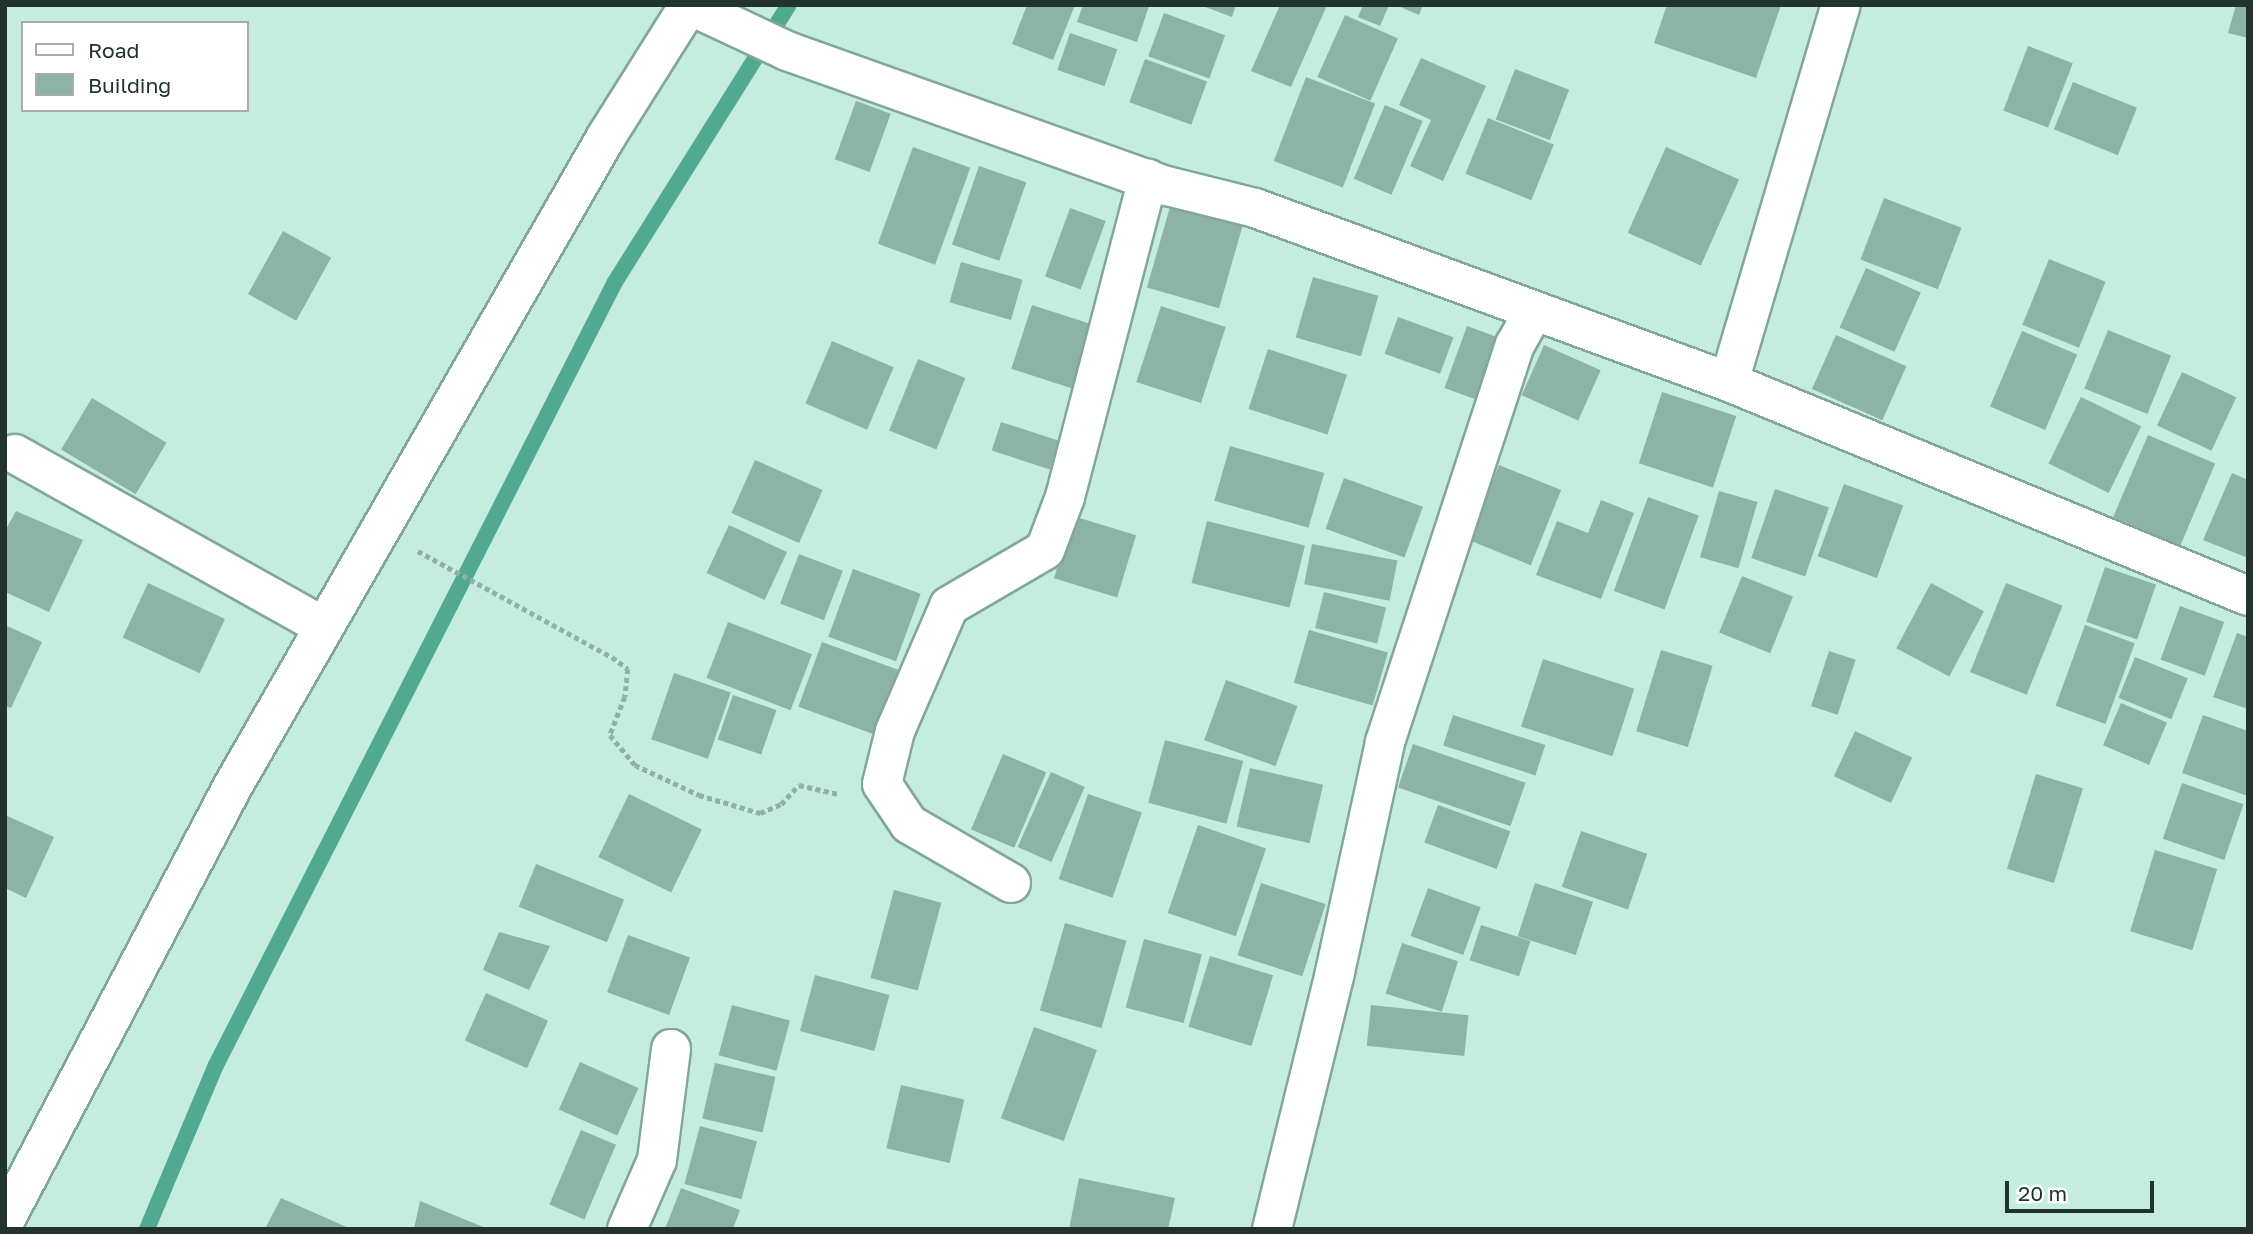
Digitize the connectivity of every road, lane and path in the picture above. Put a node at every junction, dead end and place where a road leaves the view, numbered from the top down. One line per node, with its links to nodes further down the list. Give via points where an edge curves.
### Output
1 (689, 5): 3 (street, via 787,51); 9 (street, via 606,137)
2 (1841, 5): 5 (street)
3 (1148, 179): 4 (street, via 1255,208); 10 (street, via 1065,496 1045,550 949,606 895,730 882,784)
4 (1534, 311): 5 (street); 15 (street, via 1515,345 1385,742)
5 (1729, 382): 8 (street)
6 (15, 454): 9 (street)
7 (443, 565): 10 (path, via 628,669 625,697 610,736 635,765 699,795 760,813 781,804 799,785 838,794)
8 (2248, 596)
9 (324, 627): 13 (street, via 230,791)
10 (891, 797): 11 (street, via 909,824)
11 (1011, 883)
12 (671, 1049): 14 (street, via 657,1160)
13 (5, 1220)
14 (627, 1229)
15 (1272, 1229)

